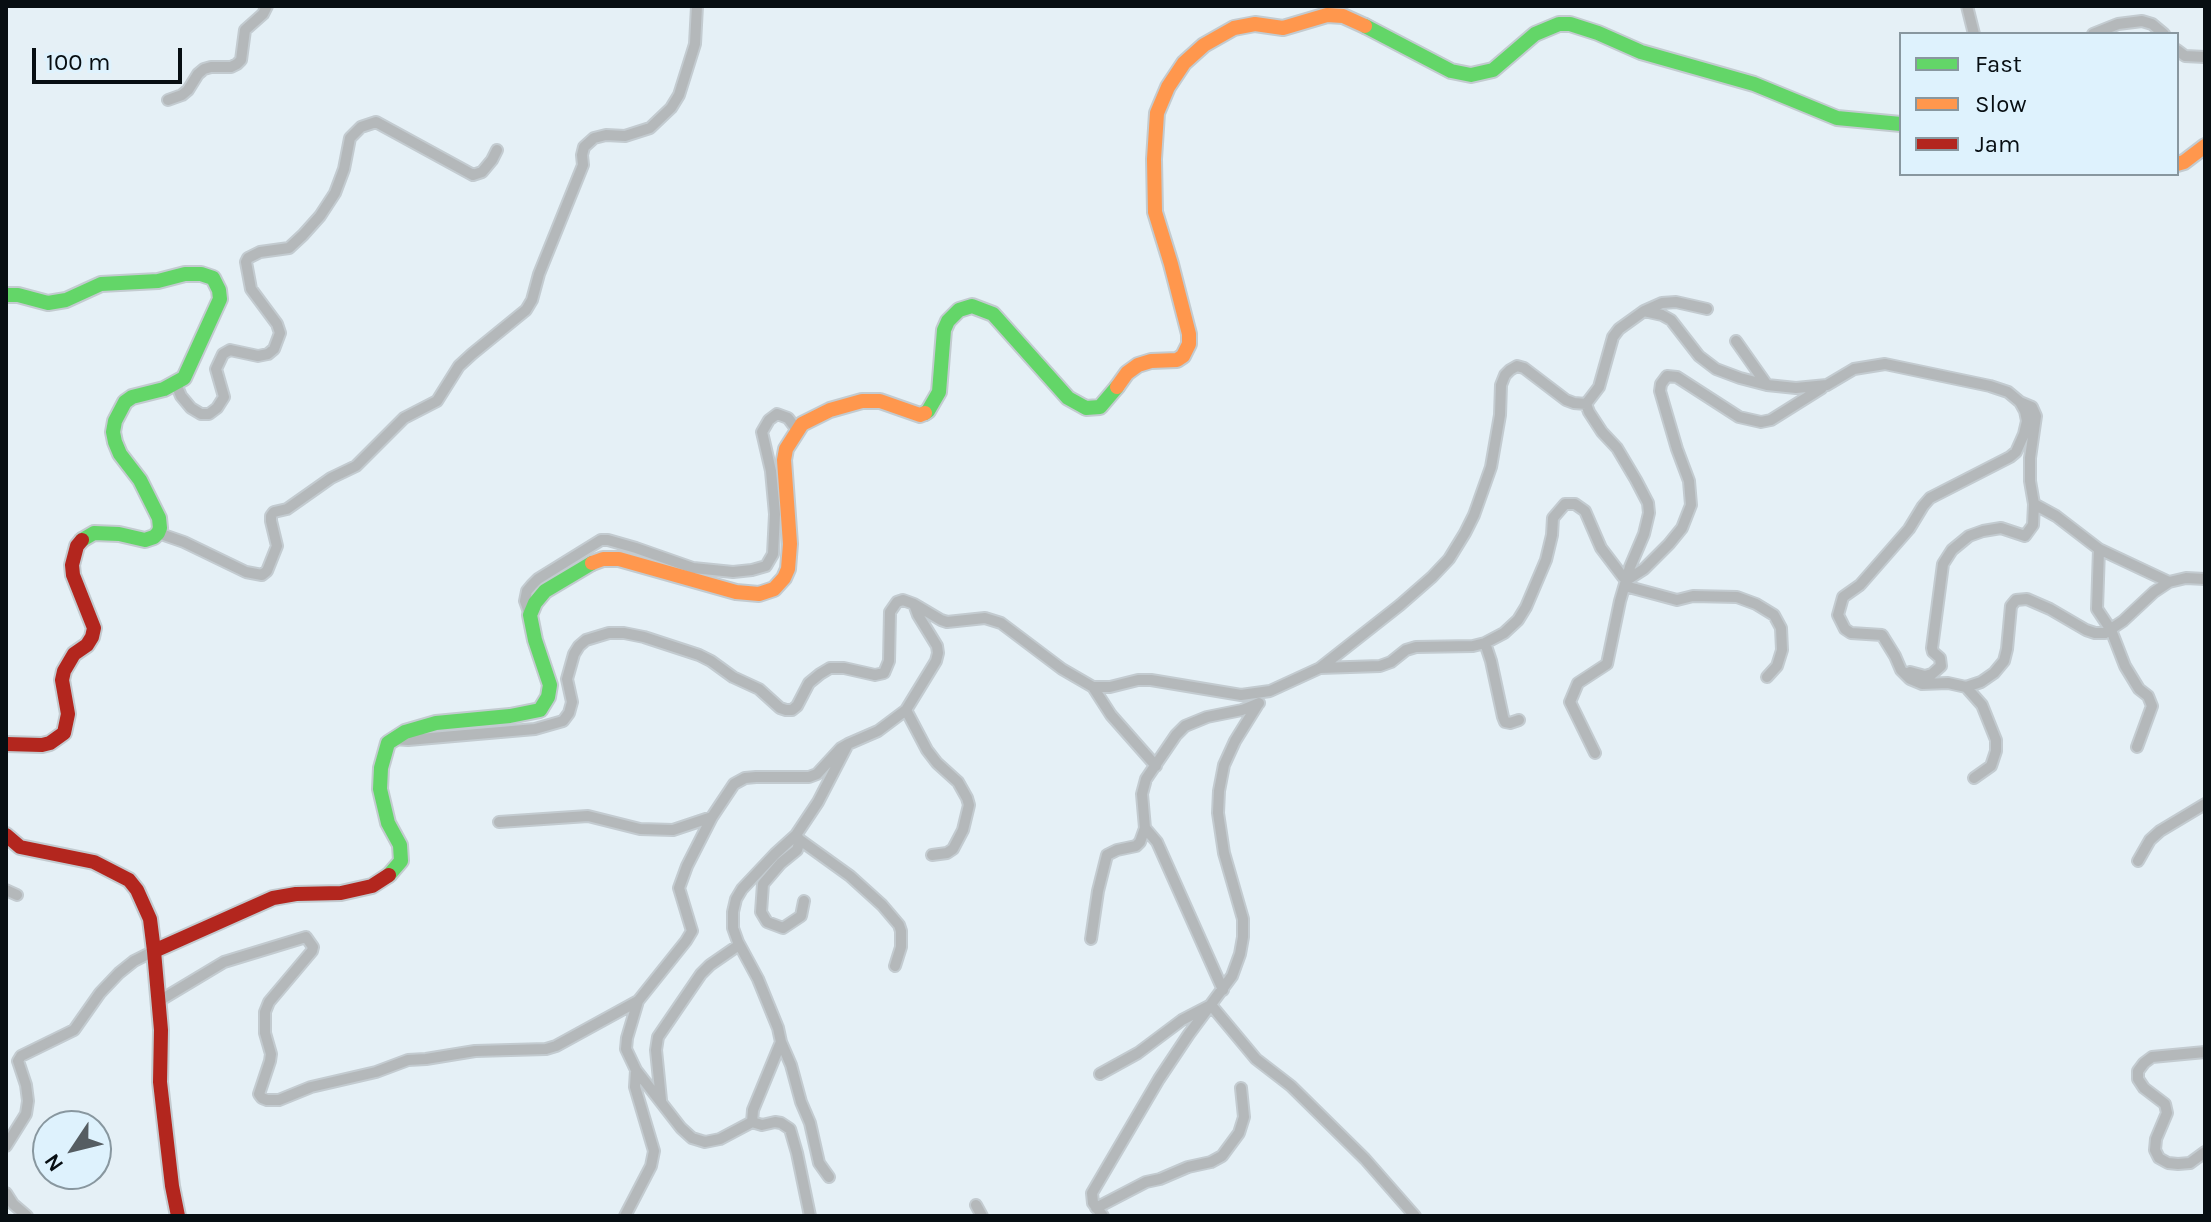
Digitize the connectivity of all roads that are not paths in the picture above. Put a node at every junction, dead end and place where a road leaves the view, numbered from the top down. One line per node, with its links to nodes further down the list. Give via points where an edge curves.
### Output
1 (267, 6): 9 (street, via 245,30 237,64 204,69 188,90)
2 (697, 6): 25 (street, via 695,44 671,108 650,128 594,138 584,147 583,165 526,310 465,360 437,401 404,418 356,466 274,512 277,546 267,571 246,572)
3 (1967, 6): 4 (street)
4 (1974, 32)
5 (2098, 32): 6 (street, via 2142,21)
6 (2162, 32)
7 (2179, 52): 8 (street)
8 (2205, 57)
9 (168, 100)
10 (1899, 124): 23 (street, via 1837,118 1754,84 1650,55 1570,24 1535,34 1493,70 1471,75 1451,71 1343,16 1327,15 1283,28 1234,28 1184,63 1161,102 1156,123 1155,212 1189,334 1183,356 1138,365 1100,407 1086,408 1058,388 993,314 965,307 953,314 944,330 939,392 928,411 920,415 880,401 862,401 823,413)
11 (2205, 146): 13 (street)
12 (497, 150): 18 (street, via 482,172 473,175 376,122 361,127 350,138 335,193 303,235 289,248 253,255 246,262 251,289 280,333 274,349 258,356 230,350 223,354 216,369 224,397 209,414 191,408)
13 (2179, 163)
14 (6, 295): 18 (street, via 48,303 101,284 208,275 217,283 220,299 190,368)
15 (1707, 309): 16 (street, via 1676,302)
16 (1644, 311): 19 (street, via 1671,320 1716,369); 22 (street, via 1613,337 1599,387)
17 (1736, 341): 19 (street)
18 (176, 384): 25 (street, via 125,402 113,432 120,454 159,518)
19 (1767, 385): 20 (street)
20 (1827, 385): 21 (street, via 1854,369 1885,364 1990,386); 28 (street, via 1761,422 1739,417 1677,377 1663,379 1660,391 1689,481 1691,505 1669,544)
21 (2020, 402): 24 (street, via 2032,407 2036,416 2030,458); 34 (street, via 2027,421 2016,452 1930,498 1860,585 1843,597 1838,615 1845,629 1882,635)
22 (1586, 404): 28 (street, via 1648,503 1648,522); 35 (street, via 1566,400 1524,368 1510,370 1501,385 1491,467 1474,515 1449,559)
23 (797, 430): 31 (street, via 784,460 788,569 774,589 736,592 610,558 590,563 553,585); 31 (street, via 777,414 762,432 775,514 773,554 766,566 733,572 693,568 601,540 532,585 525,601)
24 (2034, 504): 26 (street); 34 (street, via 2033,525 2025,536 1991,528 1969,536 1947,556 1932,648 1941,666 1918,676)
25 (158, 533): 44 (street, via 145,540 94,533 77,546 73,575 94,628 64,671 64,733 50,743)
26 (2099, 549): 29 (street); 32 (street, via 2097,609)
27 (2205, 578): 29 (street)
28 (1626, 582): 33 (street, via 1601,548 1585,511 1565,504 1553,518 1546,560 1526,607 1511,628); 36 (street, via 1677,600 1737,597 1774,615 1782,650); 47 (street, via 1607,664 1578,683 1570,702)
29 (2169, 582): 32 (street)
30 (914, 604): 37 (street, via 947,622 985,618 1001,623); 41 (street, via 938,653); 43 (street, via 903,600 890,612 884,673 830,668 809,683 792,710 780,708 759,689 699,655 609,633 586,640 574,654 567,679 572,702 563,721 535,729)
31 (530, 615): 43 (street, via 550,685 540,710 436,723)
32 (2111, 630): 38 (street, via 2095,633 2027,599 2016,600 2004,661 1981,682); 46 (street, via 2125,666 2152,706)
33 (1485, 643): 35 (street, via 1416,647 1380,666); 42 (street, via 1505,722)
34 (1895, 656): 38 (street, via 1901,670 1916,682)
35 (1320, 668): 39 (street)
36 (1767, 677)
37 (1093, 687): 39 (street, via 1151,680 1241,695); 48 (street)
38 (1966, 687): 49 (street, via 1982,705 1996,740 1991,766)
39 (1270, 691): 40 (street)
40 (1258, 704): 48 (street, via 1194,721 1176,735); 63 (street, via 1224,765 1219,791 1224,853 1243,919 1240,954)
41 (906, 710): 45 (street); 56 (street, via 927,750 958,782 969,805 953,849)
42 (1519, 720)
43 (393, 739): 61 (street, via 385,750 379,780 384,811 400,845 401,861 394,871 372,886 341,893 273,898)
44 (6, 744)
45 (848, 744): 51 (street, via 809,777 739,781); 55 (street)
46 (2137, 747)
47 (1595, 753)
48 (1156, 766): 53 (street, via 1142,794)
49 (1974, 778)
50 (2205, 804): 57 (street, via 2160,831)
51 (712, 817): 52 (street, via 673,830 640,829 588,816); 65 (street, via 679,888 692,931)
52 (499, 822)
53 (1145, 828): 59 (street, via 1136,846 1107,855); 63 (street, via 1157,842)
54 (6, 835): 61 (street, via 20,847 94,862 129,880 150,919)
55 (798, 837): 58 (street, via 797,850 763,884 761,912 767,922 783,928 801,916); 60 (street, via 736,899 733,928); 62 (street, via 850,876 899,925 901,947)
56 (932, 855)
57 (2138, 861)
58 (804, 901)
59 (1091, 939)
60 (739, 945): 67 (street, via 763,990); 72 (street, via 701,974 663,1029 656,1050)
61 (154, 951): 64 (street); 74 (street, via 119,973 74,1030 21,1056 26,1114)
62 (895, 966)
63 (1223, 990): 66 (street)
64 (159, 1001): 65 (street, via 224,962 306,937 312,951 265,1012 271,1054 259,1094 279,1100 408,1060 546,1049); 81 (street, via 160,1082)
65 (638, 1001): 69 (street, via 626,1049)
66 (1211, 1005): 70 (street); 79 (street, via 1159,1079 1107,1168 1091,1198); 85 (street, via 1256,1059 1365,1159)
67 (781, 1042): 73 (street); 76 (street, via 819,1163)
68 (2205, 1052): 75 (street, via 2152,1057 2138,1071 2138,1079 2165,1104 2167,1113 2156,1139 2159,1158 2190,1163)
69 (636, 1070): 72 (street); 82 (street, via 635,1087 654,1151)
70 (1100, 1074)
71 (1241, 1088): 79 (street, via 1244,1117 1222,1156 1146,1182)
72 (661, 1102): 73 (street, via 692,1138 705,1142)
73 (752, 1122): 83 (street, via 781,1123 790,1129)
74 (6, 1146)
75 (2205, 1152)
76 (829, 1177)
77 (6, 1193): 80 (street)
78 (976, 1205): 84 (street)
79 (1099, 1212)
80 (27, 1216)
81 (178, 1216)
82 (625, 1216)
83 (810, 1216)
84 (982, 1216)
85 (1415, 1216)

